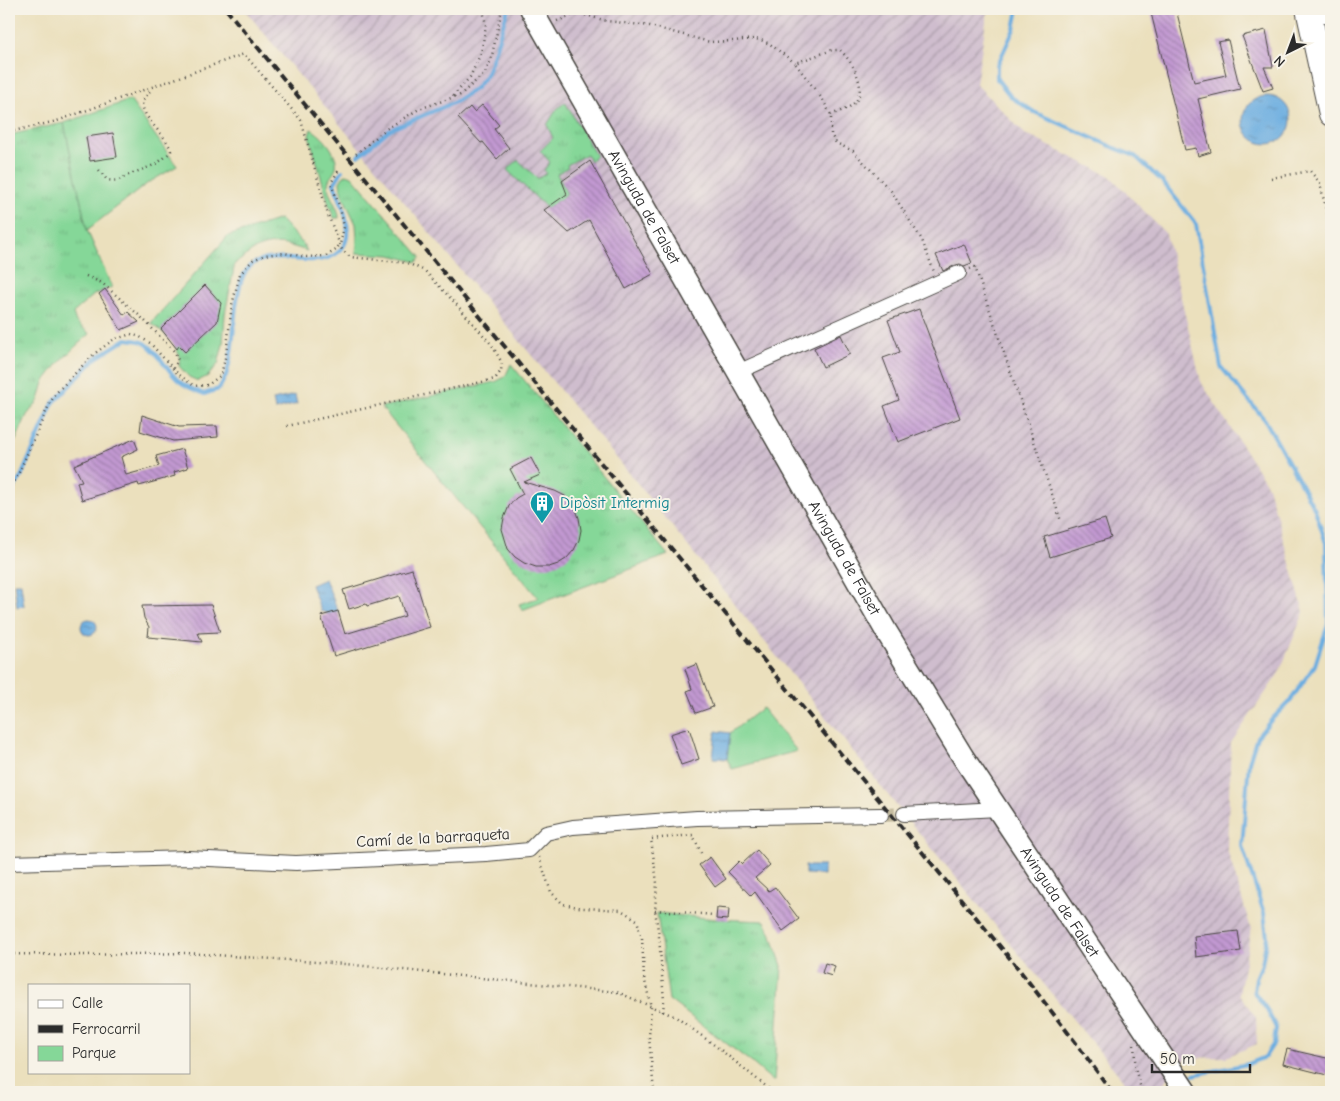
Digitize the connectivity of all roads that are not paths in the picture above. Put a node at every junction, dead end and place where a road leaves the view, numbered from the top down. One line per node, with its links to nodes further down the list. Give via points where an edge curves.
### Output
1 (1308, 9): 5 (highway)
2 (1330, 9): 3 (highway)
3 (1331, 13)
4 (536, 17): 7 (main road, Avinguda de Falset)
5 (1331, 114)
6 (959, 273): 7 (street)
7 (738, 372): 8 (main road, Avinguda de Falset, via 886,631)
8 (998, 809): 9 (street); 12 (main road, Avinguda de Falset)
9 (904, 814)
10 (881, 815): 11 (street, Camí de la barraqueta, via 697,818 574,827 546,834 529,850 486,854 296,863 188,858)
11 (9, 863)
12 (1186, 1092)

